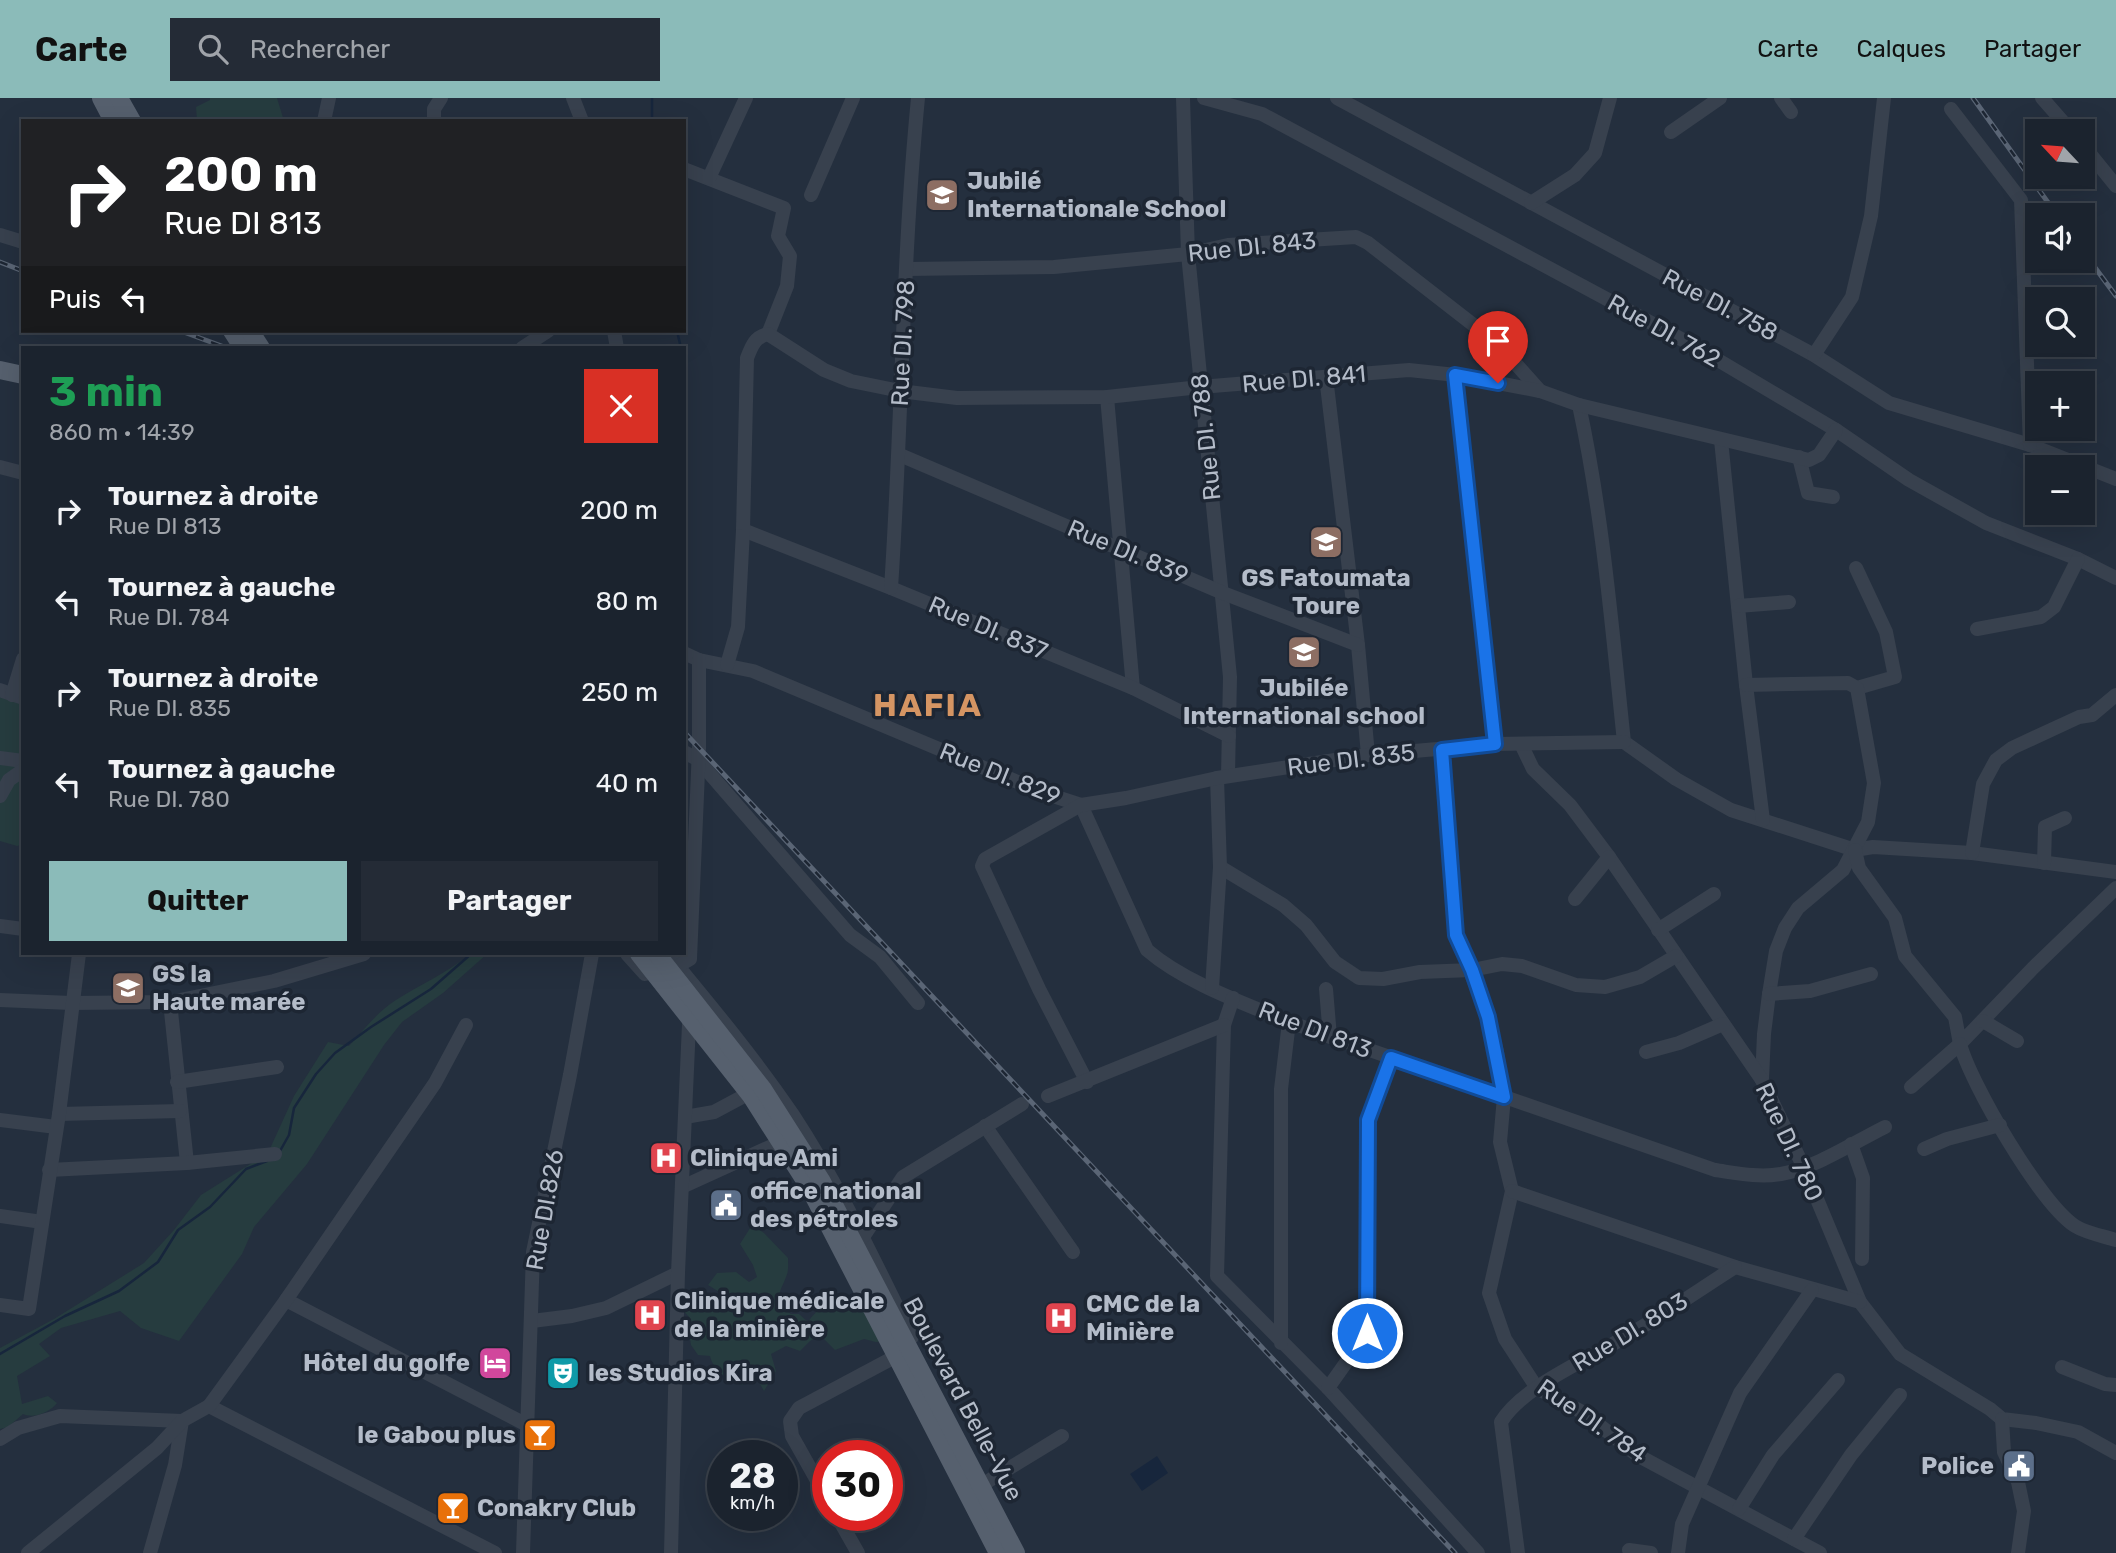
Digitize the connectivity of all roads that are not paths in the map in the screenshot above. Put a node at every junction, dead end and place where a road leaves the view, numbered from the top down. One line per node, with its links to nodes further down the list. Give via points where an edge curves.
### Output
1 (100, 98): 22 (main road)
2 (119, 98): 23 (main road)
3 (329, 98): 24 (street)
4 (441, 98): 25 (street)
5 (573, 98): 26 (street)
6 (746, 98): 31 (street)
7 (853, 98): 33 (street)
8 (918, 98): 38 (street, Rue DI. 798)
9 (1183, 98): 37 (street, Rue DI. 788)
10 (1204, 98): 21 (street, Rue DI. 762)
11 (1257, 98): 21 (street)
12 (1337, 98): 34 (street, Rue DI. 758)
13 (1610, 98): 34 (street, via 1595,153 1575,175)
14 (1720, 98): 28 (street)
15 (1781, 98): 20 (street)
16 (1884, 98): 42 (street, via 1871,216 1852,297)
17 (2063, 98): 18 (street)
18 (2045, 102): 27 (street)
19 (1951, 109): 54 (street, via 2021,200)
20 (1791, 111)
21 (1262, 114): 52 (street, Rue DI. 762, via 1696,347)
22 (112, 119)
23 (131, 119)
24 (324, 119)
25 (433, 119)
26 (581, 119)
27 (2060, 119)
28 (1671, 132)
29 (2095, 160): 32 (street)
30 (686, 170): 31 (street)
31 (709, 178): 40 (street, via 784,208 778,236 790,256 787,286)
32 (2116, 186)
33 (811, 195)
34 (1531, 203): 42 (street, Rue DI. 758)
35 (0, 235): 36 (street)
36 (21, 241)
37 (1188, 254): 38 (street, Rue DI. 843, via 1055,267); 47 (street, Rue DI. 788); 49 (street, Rue DI. 843, via 1228,245 1356,237 1498,344)
38 (907, 269): 48 (street, Rue DI. 798)
39 (545, 333): 41 (street)
40 (765, 335): 48 (street, Rue DI. 841, via 851,382); 61 (street, via 753,342 747,358)
41 (525, 346)
42 (1814, 355): 54 (street, Rue DI. 758, via 1889,403)
43 (0, 370): 44 (main road)
44 (21, 375)
45 (1455, 375): 46 (street, Rue DI. 841, via 1409,370); 49 (street, Rue DI. 841); 83 (street)
46 (1326, 377): 47 (street, Rue DI. 841); 71 (street)
47 (1200, 387): 50 (street, Rue DI. 841); 67 (street, Rue DI. 788)
48 (900, 391): 50 (street, Rue DI. 841, via 957,398); 55 (street, Rue DI. 798)
49 (1540, 391): 51 (street, Rue DI. 841)
50 (1107, 397): 62 (street)
51 (1579, 405): 53 (street, Rue DI. 841); 82 (street, via 1604,544)
52 (1836, 430): 56 (street, via 1819,455 1809,460); 63 (street, Rue DI. 762, via 1909,480 1986,523)
53 (1721, 440): 56 (street, Rue DI. 841); 69 (street)
54 (2030, 445): 59 (street, Rue DI. 758)
55 (900, 455): 62 (street, Rue DI. 839); 66 (street, Rue DI. 798)
56 (1799, 457): 60 (street, via 1808,493)
57 (0, 467): 58 (street)
58 (21, 472)
59 (2116, 479)
60 (1833, 497)
61 (743, 530): 66 (street, Rue DI. 837); 74 (street, via 738,627)
62 (1121, 549): 67 (street, Rue DI. 839); 77 (street)
63 (2078, 559): 65 (street, Rue DI. 762); 70 (street, via 2054,607 2041,617)
64 (1856, 568): 78 (street, via 1886,632 1895,677)
65 (2116, 578)
66 (891, 588): 77 (street, Rue DI. 837)
67 (1223, 593): 71 (street, Rue DI. 839); 81 (street, Rue DI. 788)
68 (1789, 602): 69 (street)
69 (1738, 606): 76 (street)
70 (1977, 629)
71 (1358, 645): 87 (street)
72 (686, 654): 73 (street, Rue DI. 829)
73 (699, 660): 74 (street, Rue DI. 829); 86 (street, via 699,748)
74 (727, 664): 93 (street, Rue DI. 829)
75 (21, 665): 79 (street)
76 (1746, 685): 78 (street, via 1848,683); 95 (street)
77 (1133, 688): 81 (street, Rue DI. 837)
78 (1857, 688): 96 (street, via 1874,783 1868,822)
79 (12, 694)
80 (2116, 695): 97 (street, via 2092,715 2012,748 1996,760 1983,784)
81 (1229, 736): 91 (street, Rue DI. 788)
82 (1623, 742): 84 (street, Rue DI. 835); 95 (street, via 1731,810)
83 (1495, 744): 84 (street, Rue DI. 835); 85 (street, Rue DI. 835)
84 (1521, 744): 98 (street, Rue DI. 780, via 1533,769 1570,805)
85 (1442, 750): 87 (street, Rue DI. 835); 118 (street, Rue DI. 784, via 1456,935)
86 (691, 755): 117 (street, via 690,959); 127 (street, via 850,935 880,957)
87 (1368, 755): 91 (street, Rue DI. 835)
88 (0, 758): 89 (street)
89 (21, 761)
90 (21, 771): 92 (street)
91 (1223, 776): 93 (street, Rue DI. 835); 100 (street, Rue DI. 788)
92 (0, 796)
93 (1081, 805): 120 (street, Rue DI 813, via 1147,950); 142 (street, via 985,859 982,866)
94 (2065, 818): 99 (street, via 2045,827)
95 (1763, 820): 96 (street)
96 (1855, 850): 97 (street); 122 (street, via 1843,870 1798,908 1785,928); 136 (street, via 1859,868 1895,918 1905,956 1955,1017)
97 (1972, 853): 99 (street)
98 (1609, 857): 104 (street); 107 (street, Rue DI. 780)
99 (2044, 863): 101 (street)
100 (1220, 867): 118 (street, via 1283,905 1306,925 1335,962 1359,978); 120 (street, Rue DI. 788)
101 (2116, 872)
102 (2116, 888): 128 (street)
103 (1714, 894): 107 (street)
104 (1574, 899)
105 (0, 926): 106 (street)
106 (21, 929)
107 (1658, 930): 115 (street, Rue DI. 780)
108 (79, 955): 126 (street)
109 (357, 955): 116 (street)
110 (592, 955): 176 (street, Rue DI.826, via 533,1252)
111 (628, 955): 130 (street, Boulevard Belle-Vue)
112 (640, 955): 206 (main road, Boulevard Belle-Vue, via 751,1096 809,1187)
113 (658, 955): 207 (main road, Boulevard Belle-Vue, via 763,1089 821,1180)
114 (669, 955): 117 (street, Boulevard Belle-Vue)
115 (1676, 956): 118 (street, via 1640,977 1605,986 1576,985 1522,966 1502,964); 131 (street, Rue DI. 780)
116 (328, 959): 125 (street, via 274,981)
117 (678, 966): 166 (street, Boulevard Belle-Vue, via 792,1113)
118 (1472, 970): 146 (street, Rue DI. 784, via 1494,1040)
119 (1871, 974): 122 (street, via 1810,991)
120 (1212, 988): 123 (street, Rue DI 813)
121 (1326, 989): 134 (street)
122 (1769, 994): 140 (street)
123 (1233, 998): 129 (street, Rue DI 813); 133 (street)
124 (0, 1000): 126 (street)
125 (170, 1002): 126 (street); 141 (street)
126 (71, 1003): 151 (street)
127 (918, 1003)
128 (1983, 1021): 135 (street); 136 (street)
129 (1289, 1022): 134 (street, Rue DI 813); 177 (street, via 1281,1089)
130 (689, 1024): 145 (street, Boulevard Belle-Vue); 149 (street)
131 (1723, 1024): 137 (street); 140 (street, Rue DI. 780)
132 (466, 1025): 173 (street, via 435,1083)
133 (1224, 1025): 142 (street); 177 (street, via 1217,1276)
134 (1331, 1037): 138 (street, Rue DI 813)
135 (2017, 1041)
136 (1960, 1044): 143 (street); 152 (street)
137 (1646, 1052)
138 (1391, 1058): 146 (street, Rue DI 813); 182 (street, via 1368,1120 1367,1333)
139 (277, 1067): 141 (street)
140 (1762, 1080): 160 (street, Rue DI. 780)
141 (177, 1082): 148 (street)
142 (1087, 1082): 144 (street)
143 (1911, 1087)
144 (1048, 1096)
145 (742, 1097): 149 (street, via 715,1112); 156 (street, Boulevard Belle-Vue)
146 (1504, 1097): 160 (street, Rue DI 813, via 1715,1170 1779,1175); 163 (street, Rue DI. 784, via 1500,1142)
147 (1022, 1104): 153 (street)
148 (180, 1111): 151 (street); 159 (street)
149 (685, 1117): 162 (street)
150 (0, 1120): 151 (street)
151 (57, 1121): 161 (street)
152 (2000, 1125): 157 (street); 167 (street, via 2036,1183 2065,1218 2077,1227)
153 (985, 1126): 166 (street, via 904,1177); 168 (street)
154 (1885, 1127): 155 (street, Rue DI 813)
155 (1851, 1144): 160 (street, Rue DI 813); 169 (street, via 1863,1178)
156 (774, 1145): 162 (street); 178 (street, Boulevard Belle-Vue)
157 (1923, 1149)
158 (275, 1154): 159 (street)
159 (187, 1163): 161 (street)
160 (1804, 1168): 174 (street, Rue DI. 780)
161 (49, 1170): 165 (street)
162 (682, 1188): 171 (street)
163 (1512, 1191): 170 (street); 183 (street, Rue DI. 784, via 1489,1293 1505,1339)
164 (0, 1216): 165 (street)
165 (42, 1223): 175 (street, via 29,1309)
166 (863, 1237): 193 (street, Boulevard Belle-Vue)
167 (2116, 1240)
168 (1073, 1252)
169 (1863, 1259)
170 (1735, 1267): 172 (street); 183 (street, Rue DI. 803)
171 (678, 1273): 176 (street, via 606,1308); 203 (street)
172 (1812, 1290): 174 (street); 194 (street, via 1740,1393)
173 (286, 1300): 185 (street); 188 (street)
174 (1860, 1302): 186 (street, Rue DI. 780, via 1899,1354)
175 (0, 1305)
176 (533, 1321): 188 (street, Rue DI.826)
177 (1281, 1343): 182 (street)
178 (890, 1360): 192 (street, via 799,1408 790,1420 792,1436); 205 (street, Boulevard Belle-Vue)
179 (2062, 1367): 181 (street)
180 (1838, 1380): 195 (street, via 1773,1455)
181 (2116, 1385)
182 (1328, 1388): 209 (street)
183 (1537, 1388): 194 (street, Rue DI. 784, via 1584,1413 1637,1455); 210 (street, Rue DI. 803, via 1509,1408 1501,1422)
184 (1900, 1395): 197 (street, via 1851,1455)
185 (209, 1406): 187 (street); 201 (street)
186 (2003, 1419): 191 (street, Rue DI. 780, via 2078,1432); 214 (street, via 2004,1452 2018,1482 2024,1511)
187 (181, 1421): 190 (street, via 61,1416 18,1428); 199 (street, via 157,1448); 200 (street, via 175,1465)
188 (528, 1426): 202 (street, Rue DI.826)
189 (1062, 1436): 193 (street)
190 (0, 1439)
191 (2116, 1453)
192 (812, 1472)
193 (985, 1483): 208 (street, Boulevard Belle-Vue)
194 (1698, 1487): 195 (street, Rue DI. 784); 212 (street, via 1682,1524)
195 (1739, 1509): 197 (street, Rue DI. 784)
196 (846, 1531): 204 (street)
197 (1794, 1539): 213 (street, Rue DI. 784)
198 (1629, 1550): 211 (street)
199 (28, 1553)
200 (150, 1553)
201 (495, 1553)
202 (523, 1553)
203 (671, 1553)
204 (858, 1553)
205 (990, 1553)
206 (998, 1553)
207 (1016, 1553)
208 (1023, 1553)
209 (1478, 1553)
210 (1518, 1553)
211 (1651, 1553)
212 (1678, 1553)
213 (1820, 1553)
214 (2018, 1553)

